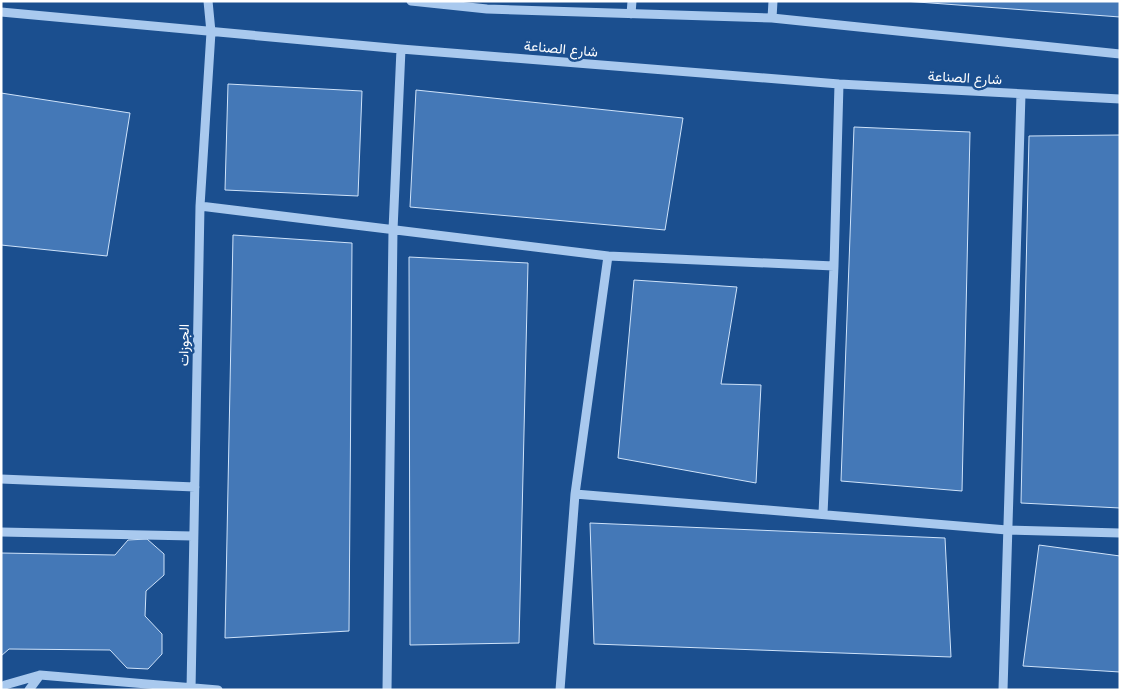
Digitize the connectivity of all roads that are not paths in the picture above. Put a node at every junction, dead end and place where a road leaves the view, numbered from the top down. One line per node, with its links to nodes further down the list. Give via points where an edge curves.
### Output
1 (208, 1): 9 (street, الجوزات)
2 (411, 1): 5 (street)
3 (632, 1): 7 (street)
4 (773, 1): 8 (street)
5 (488, 5): 7 (street)
6 (1, 12): 9 (street, شارع الصناعة)
7 (631, 14): 8 (street)
8 (772, 18): 11 (street)
9 (211, 32): 10 (street, شارع الصناعة); 15 (street, الجوزات)
10 (401, 50): 12 (street, شارع الصناعة); 16 (street)
11 (1120, 54)
12 (839, 84): 13 (street, شارع الصناعة); 18 (street)
13 (1021, 94): 14 (street, شارع الصناعة); 23 (street)
14 (1120, 99)
15 (200, 206): 16 (street); 20 (street, الجوزات)
16 (393, 230): 17 (street); 32 (street)
17 (608, 256): 18 (street); 21 (street)
18 (834, 266): 22 (street)
19 (1, 479): 20 (street)
20 (194, 487): 26 (street, الجوزات)
21 (575, 494): 22 (street); 33 (street)
22 (822, 514): 23 (street)
23 (1007, 530): 25 (street); 34 (street)
24 (1, 532): 26 (street)
25 (1120, 533)
26 (194, 536): 29 (street, الجوزات)
27 (40, 675): 28 (street); 29 (street); 30 (street)
28 (1, 688)
29 (191, 689): 31 (street)
30 (29, 690)
31 (218, 690)
32 (387, 690)
33 (560, 690)
34 (1003, 690)

